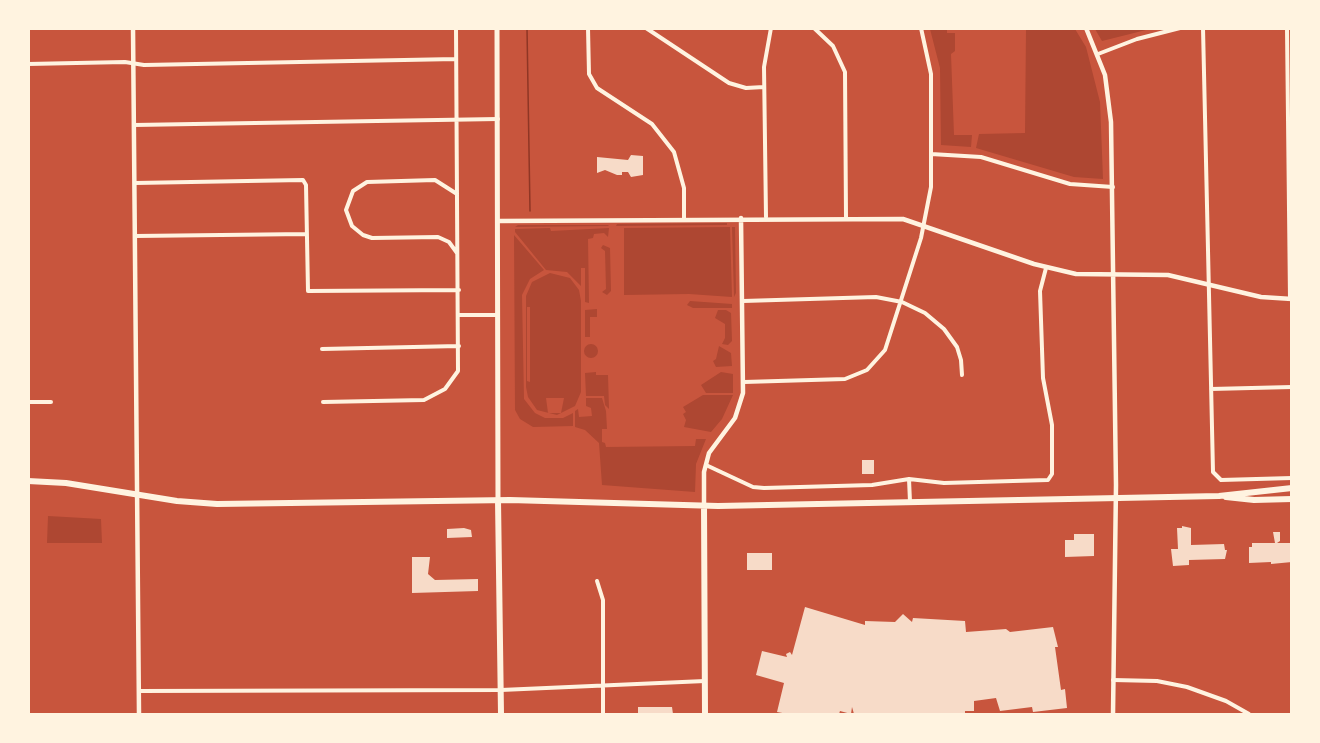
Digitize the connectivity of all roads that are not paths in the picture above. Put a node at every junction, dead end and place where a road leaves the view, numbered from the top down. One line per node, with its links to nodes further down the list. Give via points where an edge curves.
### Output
1 (133, 28): 16 (street)
2 (456, 28): 14 (street)
3 (497, 28): 18 (main road)
4 (588, 28): 26 (street, via 589,74 597,88 652,124 674,152 684,188)
5 (646, 28): 17 (street, via 729,83 746,88)
6 (771, 28): 17 (street)
7 (814, 28): 25 (street, via 833,46 845,72)
8 (921, 28): 21 (street, via 931,68)
9 (1086, 28): 13 (street)
10 (1180, 28): 13 (street)
11 (1203, 28): 36 (street)
12 (1287, 28): 38 (street)
13 (1098, 54): 23 (street, via 1110,99)
14 (456, 59): 16 (street); 19 (street)
15 (28, 63): 16 (street)
16 (134, 63): 20 (street)
17 (764, 87): 28 (street)
18 (498, 118): 19 (street); 29 (main road)
19 (457, 120): 20 (street); 24 (street)
20 (134, 125): 22 (street)
21 (931, 154): 23 (street, via 981,157 1070,184); 30 (street, via 931,187)
22 (135, 183): 31 (street, via 305,181); 32 (street)
23 (1113, 187): 35 (street)
24 (458, 194): 33 (street); 33 (street, via 435,180 368,182 353,191 346,210 352,226 363,235 438,237 449,242)
25 (846, 217): 28 (street); 30 (street, via 903,219)
26 (684, 218): 27 (street); 29 (street)
27 (741, 218): 28 (street); 39 (street)
28 (766, 218)
29 (499, 221): 42 (main road)
30 (924, 224): 34 (street); 40 (street)
31 (307, 234): 32 (street); 37 (street, via 308,291)
32 (135, 236): 57 (street)
33 (458, 256): 37 (street)
34 (1046, 268): 35 (street, via 1076,274); 54 (street, via 1040,291 1043,378 1052,425 1050,478 1045,482 944,483)
35 (1113, 274): 36 (street, via 1168,275); 59 (street)
36 (1209, 285): 38 (street, via 1261,297); 48 (street)
37 (459, 290): 41 (street)
38 (1291, 299)
39 (743, 301): 40 (street, via 876,297); 46 (street)
40 (902, 302): 45 (street, via 925,313 944,329 957,347); 46 (street, via 891,338 879,360 856,376 827,381)
41 (459, 315): 42 (street); 43 (street)
42 (499, 315): 61 (main road)
43 (459, 346): 44 (street); 51 (street, via 458,371 445,389 430,398)
44 (322, 349)
45 (962, 375)
46 (744, 382): 52 (street, via 739,410 712,447)
47 (1292, 387): 48 (street)
48 (1211, 389): 53 (street, via 1216,477)
49 (28, 402): 50 (street)
50 (51, 402)
51 (323, 402)
52 (706, 465): 54 (street, via 753,487 764,488 872,485); 63 (street)
53 (1292, 478)
54 (909, 479): 62 (street)
55 (28, 482): 57 (main road, via 66,483)
56 (1292, 488): 58 (main road)
57 (137, 494): 61 (main road, via 217,504); 69 (street)
58 (1220, 496): 59 (main road); 60 (main road)
59 (1115, 498): 62 (main road); 65 (street)
60 (1292, 499)
61 (498, 500): 63 (main road); 68 (main road)
62 (910, 502): 63 (main road)
63 (704, 506): 66 (main road)
64 (597, 581): 67 (street, via 603,600)
65 (1113, 680): 74 (street); 75 (street, via 1180,685)
66 (705, 681): 67 (street); 73 (main road)
67 (603, 685): 68 (street); 72 (street)
68 (501, 690): 69 (street); 71 (main road)
69 (139, 691): 70 (street)
70 (139, 714)
71 (501, 714)
72 (603, 714)
73 (705, 714)
74 (1113, 714)
75 (1249, 714)

